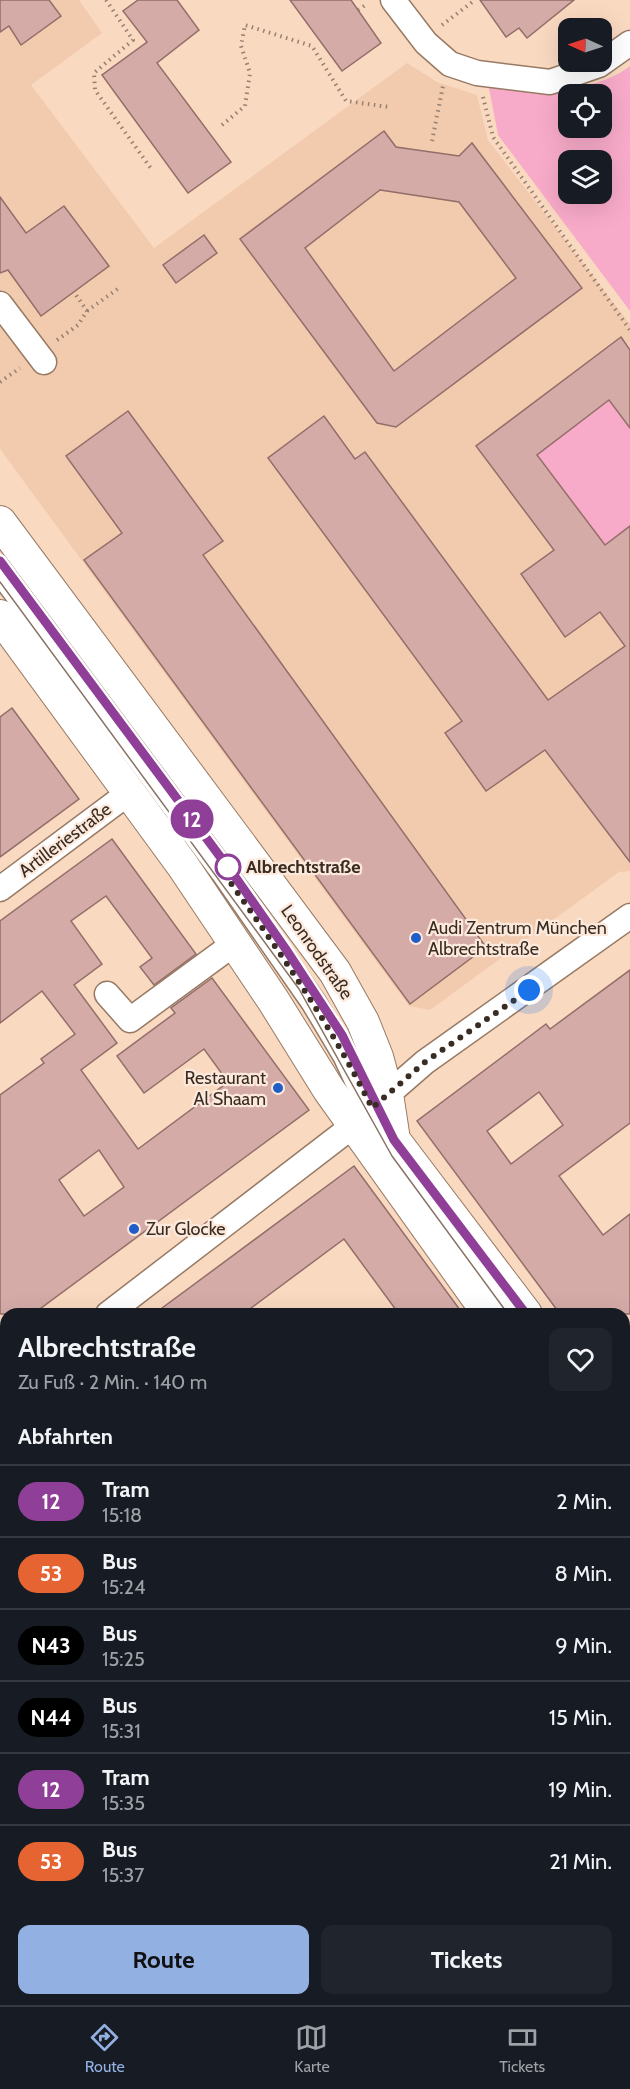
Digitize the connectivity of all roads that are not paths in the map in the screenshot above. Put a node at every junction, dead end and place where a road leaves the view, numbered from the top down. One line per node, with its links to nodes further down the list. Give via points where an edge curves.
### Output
1 (393, 0): 2 (street, via 426,43 450,63 477,73 550,81 599,65)
2 (630, 43)
3 (0, 304): 4 (street)
4 (44, 362)
5 (0, 522): 13 (main road, Leonrodstraße, via 335,972 363,1022)
6 (0, 571): 13 (street, via 308,993 337,1039)
7 (0, 616): 8 (main road, Leonrodstraße)
8 (130, 792): 9 (street, Artilleriestraße); 11 (main road, Leonrodstraße)
9 (0, 889)
10 (630, 916): 13 (street, via 425,1062)
11 (235, 943): 12 (street, via 130,1020); 13 (main road, Leonrodstraße)
12 (107, 994)
13 (378, 1119): 14 (street); 15 (main road, Leonrodstraße); 16 (street, via 392,1156); 17 (main road, Leonrodstraße)
14 (118, 1308)
15 (486, 1308)
16 (504, 1308)
17 (521, 1308)

